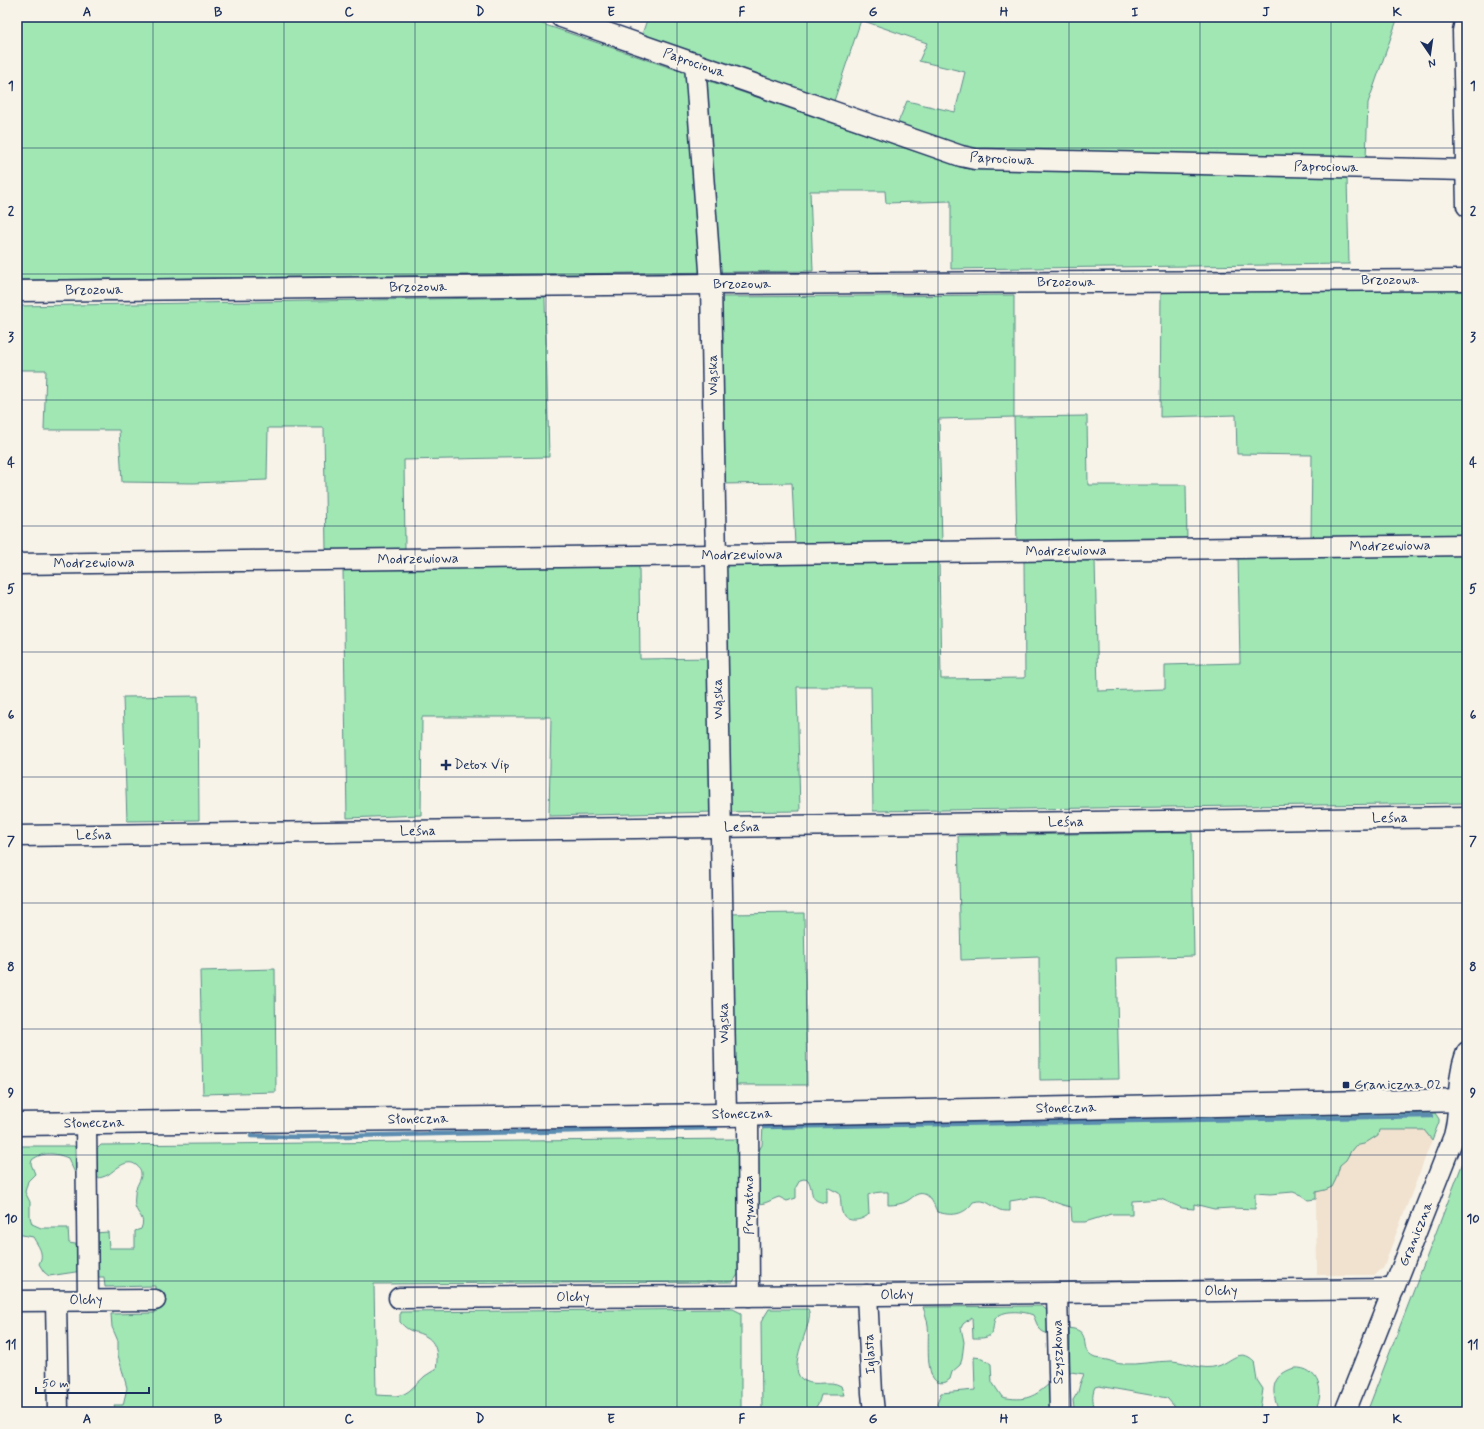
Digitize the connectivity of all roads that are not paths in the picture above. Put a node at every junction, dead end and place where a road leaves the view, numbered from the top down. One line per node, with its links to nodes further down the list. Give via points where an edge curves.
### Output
1 (561, 17): 3 (street, Paprociowa)
2 (1465, 18): 4 (street, via 1463,31)
3 (695, 63): 4 (street, Paprociowa, via 975,159); 7 (street, Wąska)
4 (1467, 170): 5 (street)
5 (1467, 206)
6 (1467, 280): 7 (street, Brzozowa)
7 (711, 284): 8 (street, Brzozowa); 10 (street, Wąska)
8 (17, 291)
9 (1467, 545): 10 (street, Modrzewiowa)
10 (716, 555): 11 (street, Modrzewiowa); 13 (street, Wąska)
11 (17, 564)
12 (1467, 817): 13 (street, Leśna)
13 (720, 827): 14 (street, Leśna); 18 (street, Wąska)
14 (17, 836)
15 (1467, 1052): 16 (street, Graniczna, via 1459,1078)
16 (1462, 1100): 17 (main road, Słoneczna); 21 (street, Graniczna, via 1454,1136)
17 (748, 1114): 18 (main road, Słoneczna); 24 (street, Prywatna)
18 (726, 1115): 19 (main road, Słoneczna)
19 (86, 1123): 20 (main road, Słoneczna); 26 (street)
20 (17, 1124)
21 (1394, 1289): 22 (street, Olchy); 33 (street, Graniczna)
22 (1057, 1293): 23 (street, Olchy); 32 (street, Szyszkowa)
23 (867, 1295): 24 (street, Olchy); 31 (street, Iglasta)
24 (749, 1296): 25 (street, Olchy)
25 (399, 1298)
26 (88, 1300): 27 (street, Olchy); 29 (street, Olchy)
27 (155, 1300)
28 (17, 1301): 29 (street, Olchy)
29 (56, 1301): 30 (street)
30 (58, 1412)
31 (874, 1412)
32 (1060, 1412)
33 (1345, 1412)

